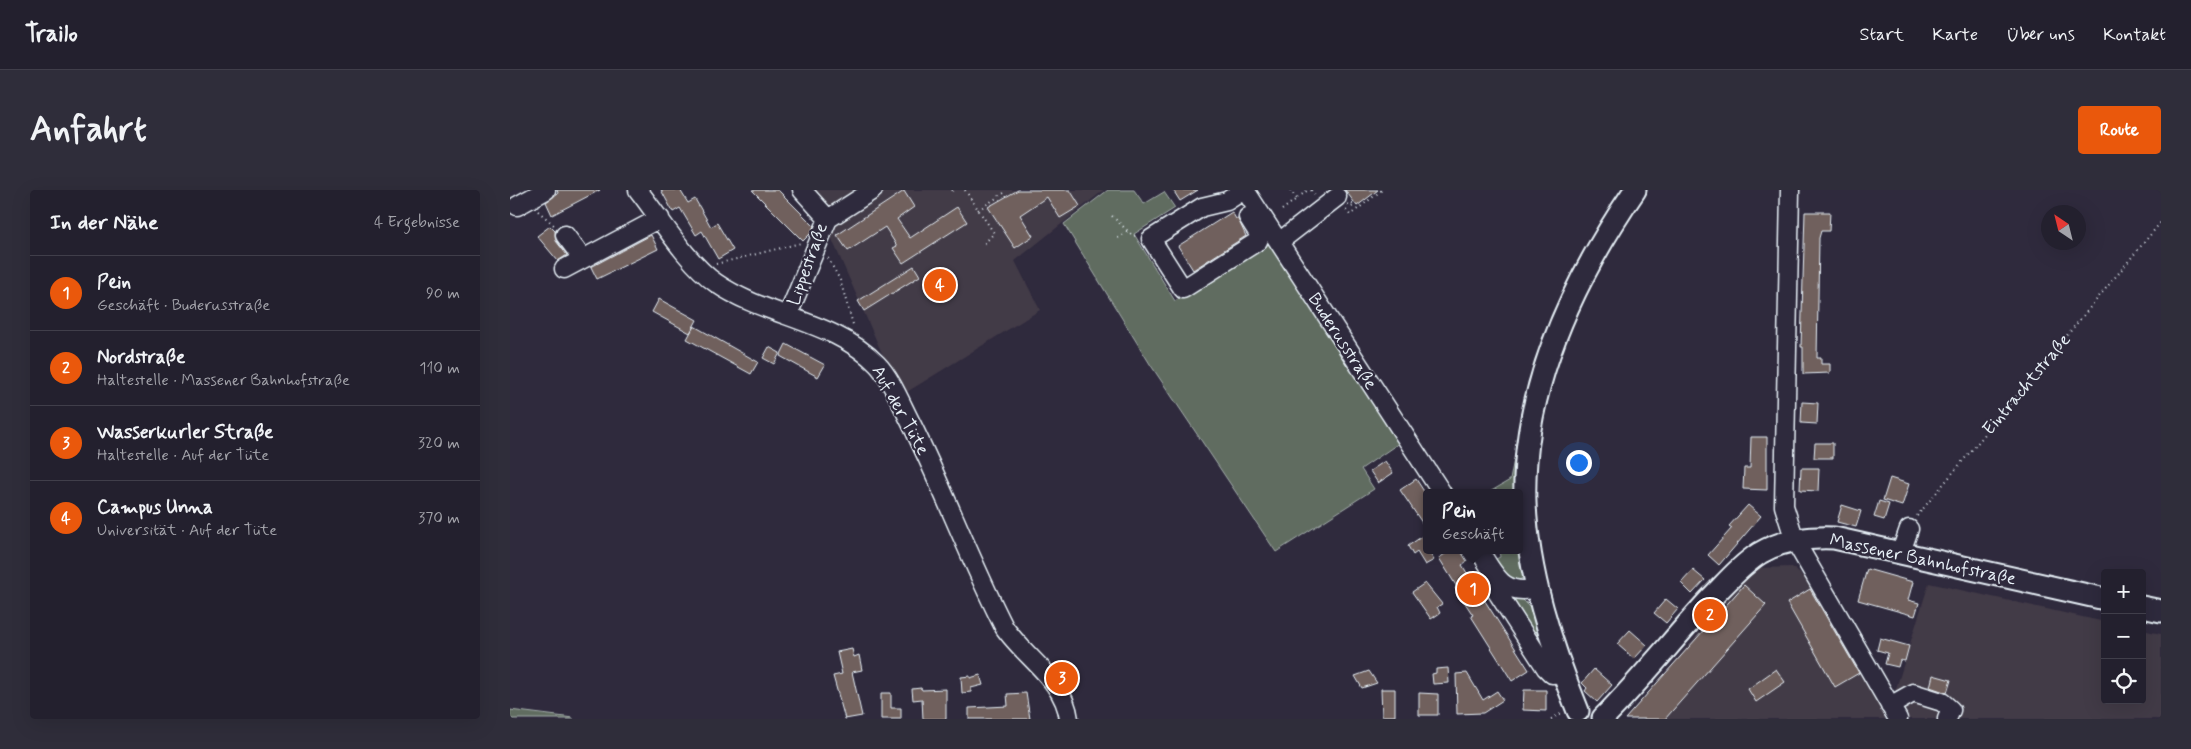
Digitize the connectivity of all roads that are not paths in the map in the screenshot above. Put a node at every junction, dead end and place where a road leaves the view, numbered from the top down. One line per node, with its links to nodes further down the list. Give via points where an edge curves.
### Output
1 (546, 190): 9 (street)
2 (638, 190): 10 (street, Auf der Tüte)
3 (802, 190): 11 (street, Lippestraße)
4 (873, 190): 11 (street)
5 (1635, 190): 21 (main road, via 1583,275 1542,376 1532,417 1525,502)
6 (1790, 190): 17 (street, via 1784,506)
7 (1241, 192): 7 (street, via 1227,201 1202,207 1151,239 1183,289 1258,241 1260,236); 13 (street, Buderusstraße)
8 (1336, 197): 13 (street)
9 (525, 203)
10 (660, 218): 12 (street, via 575,267); 14 (street, Auf der Tüte, via 699,268 715,282 734,294)
11 (828, 219): 14 (street, Lippestraße)
12 (565, 235)
13 (1279, 242): 15 (street, Buderusstraße)
14 (788, 315): 29 (street, Auf der Tüte, via 842,338 879,365 925,452 1004,626 1055,684 1065,701)
15 (1439, 489)
16 (1909, 529): 18 (street)
17 (1795, 541): 18 (main road, Massener Bahnhofstraße, via 1814,537 1834,538); 26 (street); 28 (main road, Massener Bahnhofstraße, via 1773,546 1744,565)
18 (1900, 552): 22 (main road, Massener Bahnhofstraße)
19 (1482, 554): 20 (street)
20 (1498, 580): 21 (street, via 1515,590); 25 (street, via 1497,592 1546,668 1552,674)
21 (1537, 588): 25 (main road)
22 (2101, 598)
23 (2146, 608): 24 (main road)
24 (2161, 611)
25 (1564, 673): 27 (main road)
26 (1894, 713): 30 (street, via 1913,693 1942,702 1951,710)
27 (1573, 715): 28 (main road, via 1591,710)
28 (1604, 718)
29 (1069, 719)
30 (1947, 719)

